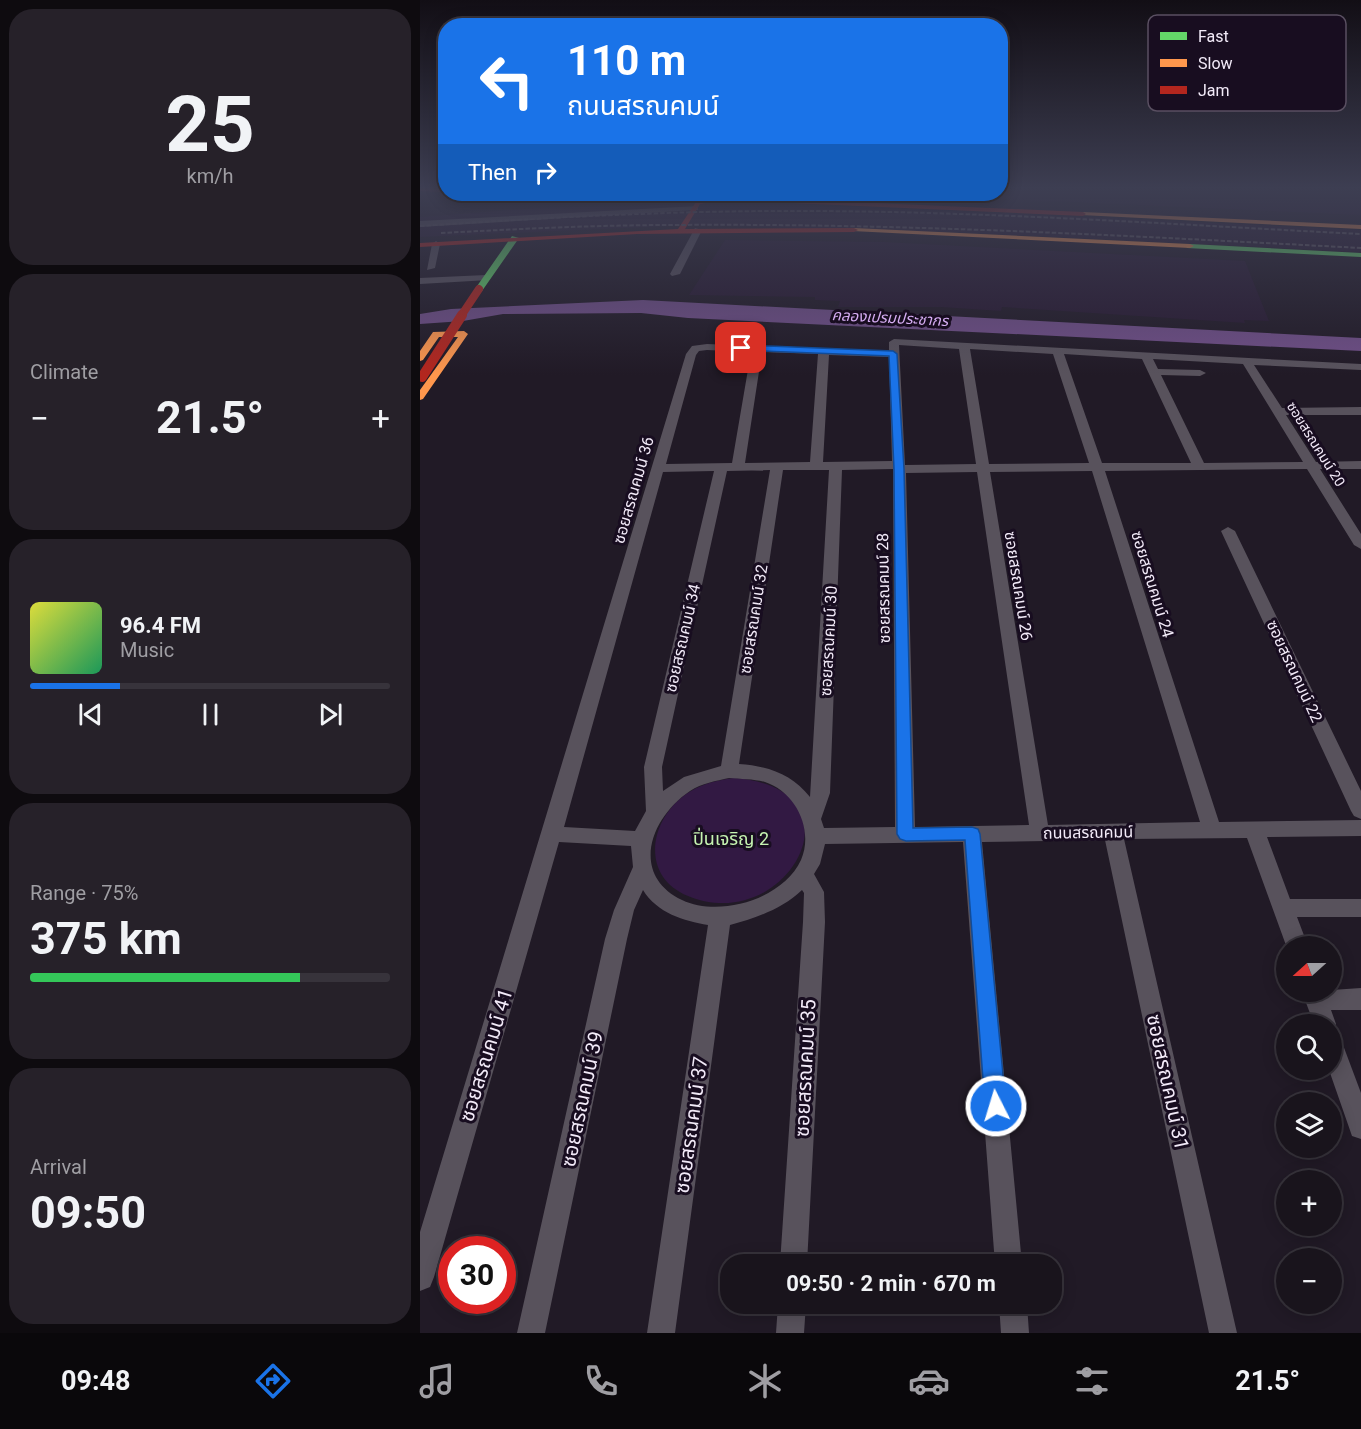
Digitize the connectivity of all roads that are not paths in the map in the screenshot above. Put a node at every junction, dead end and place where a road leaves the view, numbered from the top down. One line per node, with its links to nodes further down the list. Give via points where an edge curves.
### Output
1 (434, 250): 6 (street)
2 (506, 250): 9 (main road)
3 (688, 250): 7 (street)
4 (1302, 250): 5 (main road)
5 (1361, 255)
6 (430, 268)
7 (675, 274)
8 (420, 281): 9 (street)
9 (482, 284): 21 (main road, bridge)
10 (964, 345): 11 (street, ซอยสรณคมน์ 36); 13 (street, ซอยสรณคมน์ 36); 36 (street, ซอยสรณคมน์ 26)
11 (893, 348): 14 (street, ซอยสรณคมน์ 36); 33 (street, ซอยสรณคมน์ 28)
12 (757, 349): 14 (street, ซอยสรณคมน์ 36); 27 (street); 35 (street, ซอยสรณคมน์ 36, via 693,350)
13 (1056, 350): 15 (street, ซอยสรณคมน์ 36); 34 (street, ซอยสรณคมน์ 24)
14 (824, 351): 29 (street)
15 (1146, 356): 17 (street, ซอยสรณคมน์ 36); 19 (street)
16 (420, 358): 22 (main road, via 436,334 464,334)
17 (1246, 360): 18 (street, ซอยสรณคมน์ 36); 24 (street, ซอยสรณคมน์ 20)
18 (1361, 367)
19 (1154, 372): 20 (street); 31 (street)
20 (1200, 373)
21 (421, 378)
22 (420, 398)
23 (1361, 411): 24 (street)
24 (1278, 412): 25 (street, ซอยสรณคมน์ 20)
25 (1312, 465): 26 (street); 31 (street); 37 (street, ซอยสรณคมน์ 20)
26 (1361, 465)
27 (738, 466): 28 (street); 32 (street)
28 (777, 466): 29 (street); 40 (street, ซอยสรณคมน์ 32)
29 (816, 466): 30 (street)
30 (836, 466): 33 (street); 43 (street, ซอยสรณคมน์ 30, via 820,793)
31 (1199, 466): 34 (street)
32 (720, 467): 35 (street); 41 (street, ซอยสรณคมน์ 34, via 653,768)
33 (899, 467): 36 (street); 50 (street, ซอยสรณคมน์ 28)
34 (1097, 467): 36 (street); 45 (street, ซอยสรณคมน์ 24)
35 (658, 468): 49 (street, ซอยสรณคมน์ 36)
36 (982, 468): 47 (street, ซอยสรณคมน์ 26)
37 (1356, 528): 39 (street, ซอยสรณคมน์ 20)
38 (1228, 531): 42 (street, ซอยสรณคมน์ 22)
39 (1361, 545)
40 (729, 771): 41 (street, via 687,784); 43 (street, via 756,772 781,781 800,796)
41 (655, 811): 53 (street)
42 (1361, 811)
43 (813, 816): 52 (street)
44 (1361, 828): 46 (street, ถนนสรณคมน์)
45 (1212, 830): 46 (street, ถนนสรณคมน์); 48 (street, ถนนสรณคมน์)
46 (1254, 830): 56 (street)
47 (1040, 832): 48 (street, ถนนสรณคมน์); 51 (street, ถนนสรณคมน์)
48 (1113, 832): 73 (street, ซอยสรณคมน์ 31)
49 (552, 834): 53 (street); 66 (street, ซอยสรณคมน์ 41)
50 (906, 834): 51 (street, ถนนสรณคมน์); 52 (street, ถนนสรณคมน์)
51 (972, 834): 65 (street)
52 (816, 836): 55 (street, via 813,855)
53 (642, 839): 54 (street)
54 (642, 869): 58 (street, via 652,888 670,904 693,914); 69 (street, ซอยสรณคมน์ 39, via 616,939)
55 (803, 874): 58 (street, via 788,891 768,904); 64 (street, ซอยสรณคมน์ 35, via 814,892)
56 (1283, 908): 57 (street); 59 (street)
57 (1361, 908)
58 (720, 917): 70 (street, ซอยสรณคมน์ 37)
59 (1293, 936)
60 (1342, 998): 61 (street)
61 (1361, 999)
62 (1342, 1074): 63 (street)
63 (1361, 1128)
64 (795, 1254)
65 (1008, 1254)
66 (420, 1277)
67 (791, 1314): 71 (street)
68 (1013, 1314): 72 (street)
69 (531, 1333)
70 (661, 1333)
71 (790, 1333)
72 (1015, 1333)
73 (1223, 1333)

